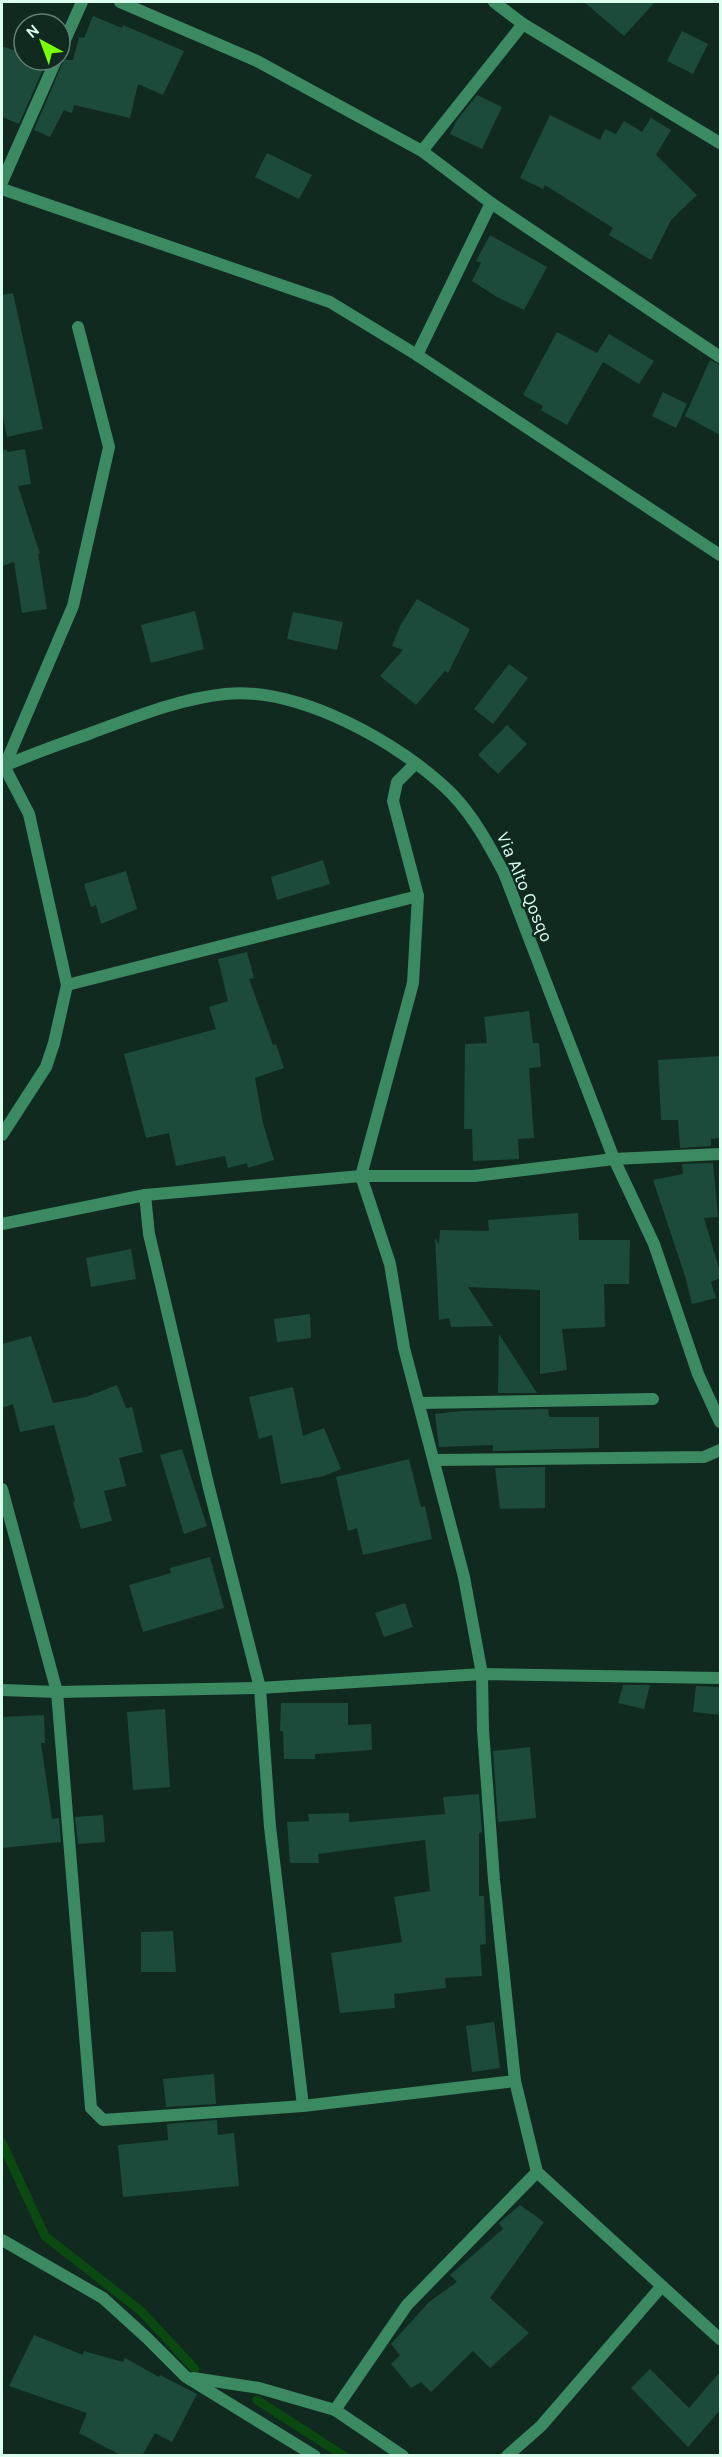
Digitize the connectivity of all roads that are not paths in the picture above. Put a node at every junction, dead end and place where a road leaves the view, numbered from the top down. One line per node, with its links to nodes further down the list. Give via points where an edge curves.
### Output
1 (82, 2): 4 (street)
2 (120, 2): 8 (street, via 257,61)
3 (494, 2): 5 (street)
4 (72, 24)
5 (523, 24): 7 (street); 8 (street)
6 (51, 72): 9 (street)
7 (720, 143)
8 (422, 151): 11 (street)
9 (2, 182)
10 (2, 189): 13 (street, via 330,302)
11 (491, 203): 13 (street); 14 (street)
12 (78, 327): 16 (street, via 109,447 73,606)
13 (417, 356): 15 (street)
14 (720, 357)
15 (720, 555)
16 (3, 764): 17 (street, Via Alto Qosqo, via 172,703 227,693 304,704 357,728); 19 (street, via 29,814)
17 (415, 764): 18 (street, via 397,782 393,801); 22 (street, Via Alto Qosqo, via 452,794 482,832 504,873)
18 (418, 896): 19 (street); 23 (street, via 413,983)
19 (67, 985): 20 (street, via 46,1067)
20 (2, 1135)
21 (720, 1154): 22 (street)
22 (614, 1159): 23 (street, via 474,1176); 28 (street, Via Alto Qosqo, via 654,1244 698,1374)
23 (361, 1176): 24 (street); 27 (street, via 390,1264)
24 (145, 1195): 25 (street); 34 (street, via 157,1269)
25 (2, 1224)
26 (653, 1399): 27 (street)
27 (418, 1403): 30 (street)
28 (720, 1422)
29 (720, 1450): 30 (street, via 704,1456)
30 (434, 1460): 32 (street, via 464,1577)
31 (2, 1489): 36 (street)
32 (482, 1674): 33 (street); 34 (street); 37 (street, via 494,1880)
33 (720, 1678)
34 (260, 1688): 36 (street); 38 (street, via 270,1827)
35 (2, 1690): 36 (street)
36 (57, 1692): 38 (street, via 91,2108 103,2120)
37 (515, 2081): 38 (street); 39 (street)
38 (303, 2106)
39 (537, 2172): 41 (street); 44 (street, via 407,2305)
40 (2, 2240): 43 (street, via 103,2298)
41 (661, 2287): 42 (street); 47 (street, via 541,2426)
42 (720, 2339)
43 (186, 2377): 44 (street, via 259,2388); 45 (street)
44 (335, 2410): 46 (street)
45 (315, 2456)
46 (403, 2456)
47 (507, 2456)

